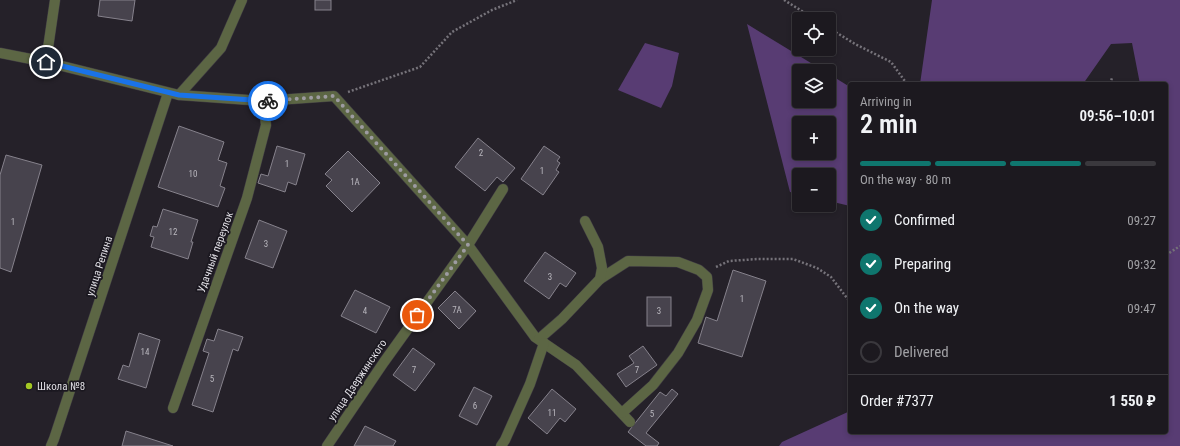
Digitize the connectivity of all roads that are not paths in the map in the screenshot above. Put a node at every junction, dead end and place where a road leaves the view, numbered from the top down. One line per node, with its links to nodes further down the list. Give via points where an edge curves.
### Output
1 (55, 0): 4 (street)
2 (242, 0): 6 (street, via 221,48)
3 (0, 52): 4 (street)
4 (46, 62): 5 (street)
5 (168, 92): 6 (street); 16 (street, улица Репина)
6 (179, 95): 7 (street)
7 (263, 101): 10 (street, via 334,96); 13 (street, Удачный переулок, via 266,125 247,198)
8 (502, 189): 10 (street, улица Дзержинского)
9 (585, 221): 11 (street, via 598,247 602,268)
10 (468, 245): 12 (street, via 535,337); 17 (street, улица Дзержинского)
11 (600, 279): 12 (street); 14 (street, via 628,261 678,262 699,270 708,277 708,290 697,320 678,353 653,385)
12 (542, 341): 14 (street, via 576,365); 18 (street, via 530,384)
13 (173, 408)
14 (622, 413): 15 (street)
15 (630, 422)
16 (51, 446)
17 (327, 446)
18 (501, 446)

